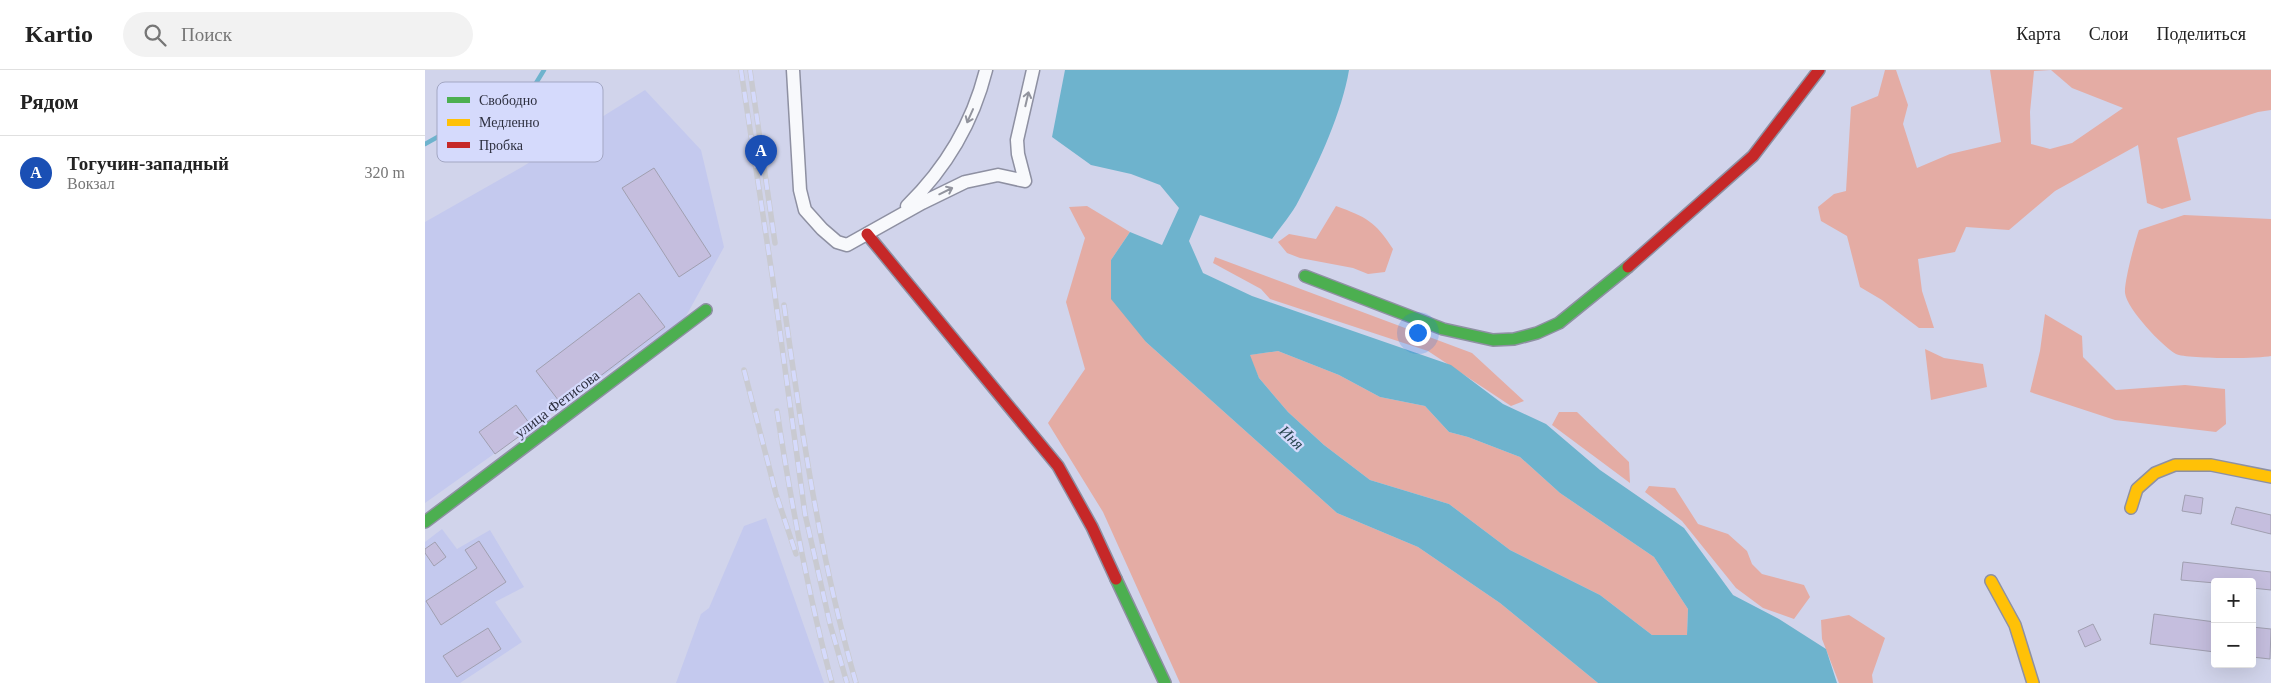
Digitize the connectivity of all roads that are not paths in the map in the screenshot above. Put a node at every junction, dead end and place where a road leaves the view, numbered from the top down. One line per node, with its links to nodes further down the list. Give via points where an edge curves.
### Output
1 (793, 70): 6 (street, via 800,190 805,210 837,242 847,245)
2 (987, 70): 5 (street, one-way to 5, via 964,128 943,166)
3 (1033, 70): 5 (street, one-way to 3, via 965,182 998,175 1025,181 1017,140)
4 (1819, 70): 7 (street, via 1753,156 1655,245 1559,323 1537,333 1514,339 1476,338 1443,329)
5 (889, 223): 6 (street)
6 (867, 234): 13 (street, via 1058,466 1092,527)
7 (1305, 276)
8 (706, 310): 11 (street, улица Фетисова)
9 (2271, 477): 10 (street, via 2211,465 2175,465 2155,473 2137,489)
10 (2131, 508)
11 (425, 522)
12 (1991, 581): 14 (street, via 2015,625)
13 (1165, 683)
14 (2033, 683)

